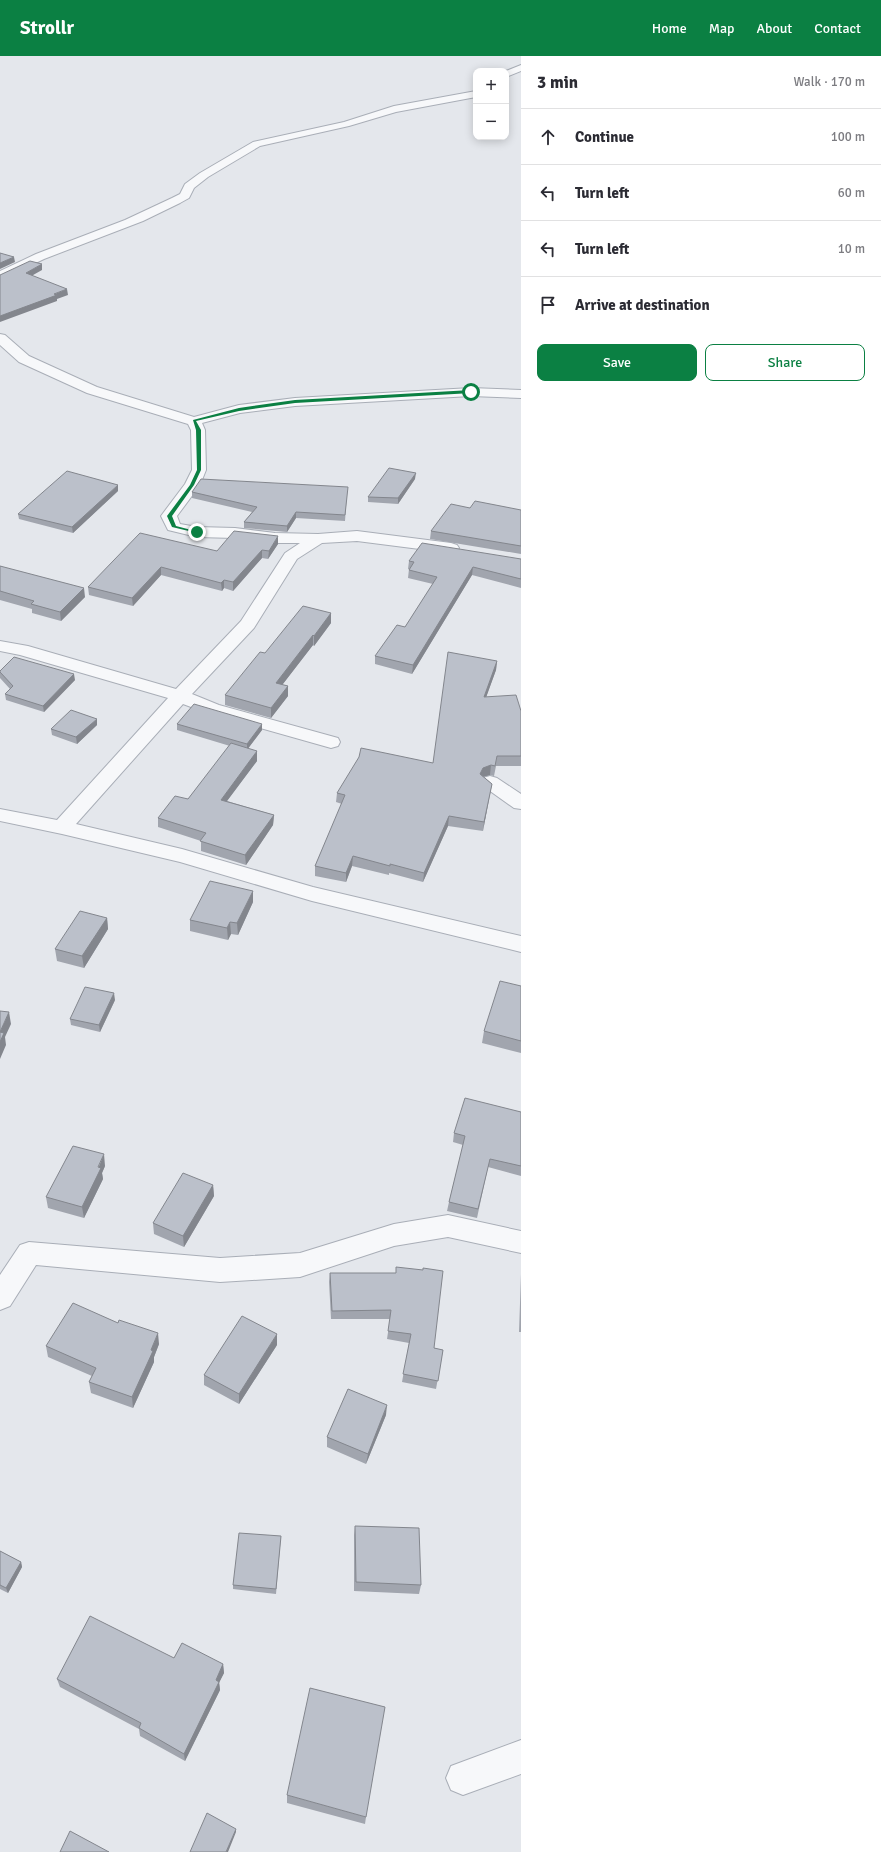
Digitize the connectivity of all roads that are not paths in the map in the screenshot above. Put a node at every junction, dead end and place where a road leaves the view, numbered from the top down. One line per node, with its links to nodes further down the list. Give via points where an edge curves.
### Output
1 (521, 68): 2 (street)
2 (509, 73)
3 (473, 95): 4 (street, via 394,109 346,124 257,144 204,175 189,186 185,196 152,213 19,264)
4 (0, 276)
5 (0, 338): 7 (street, via 24,359 92,390)
6 (521, 394): 7 (street, via 471,392 295,402 239,409)
7 (194, 421): 8 (street, via 198,430 199,470 192,485 169,516 174,527 197,532)
8 (318, 539): 9 (street, via 357,536); 11 (street, via 291,556 248,624)
9 (468, 551)
10 (0, 646): 11 (street, via 22,650)
11 (180, 696): 12 (street, via 213,709); 16 (street)
12 (331, 742)
13 (490, 782): 14 (street)
14 (521, 803)
15 (0, 815): 16 (street)
16 (62, 827): 17 (street, via 182,856 312,894)
17 (521, 944)
18 (521, 1242): 19 (street, via 448,1226 394,1235 300,1265 220,1270 29,1253)
19 (0, 1298)
20 (521, 1757): 21 (street)
21 (463, 1778)

